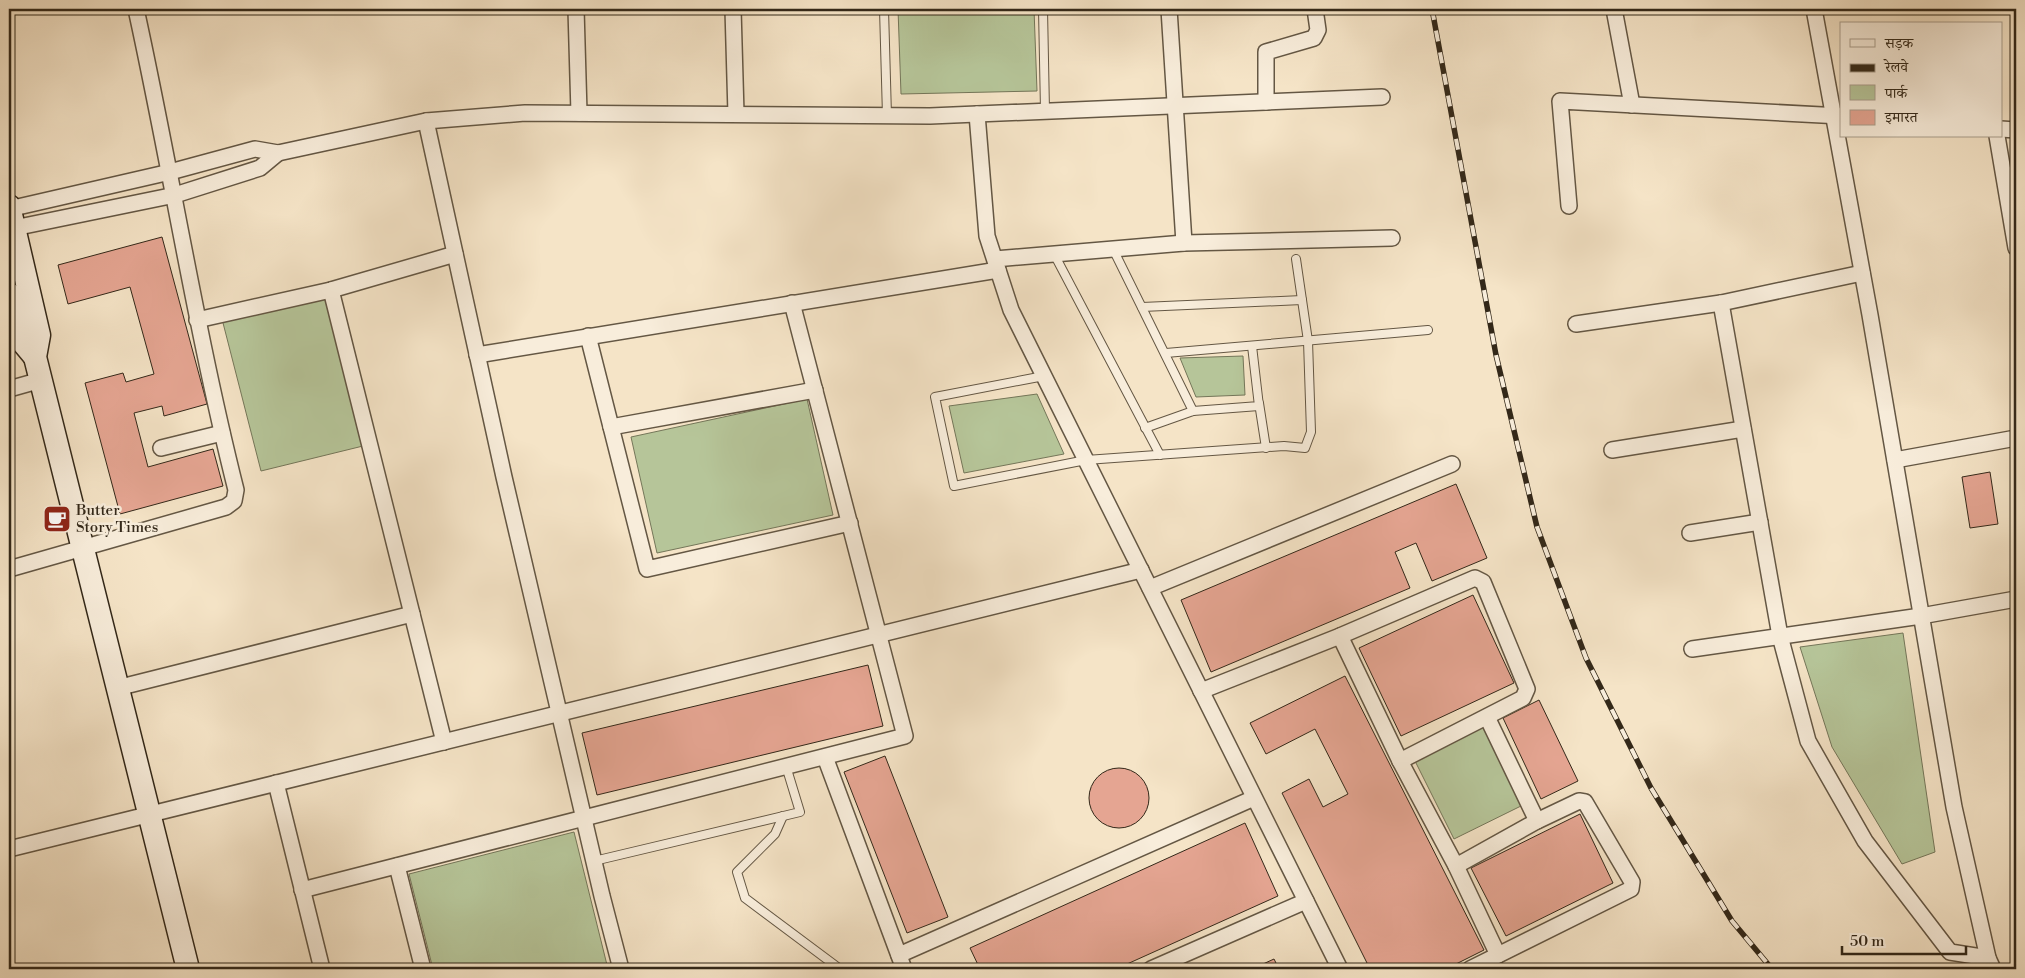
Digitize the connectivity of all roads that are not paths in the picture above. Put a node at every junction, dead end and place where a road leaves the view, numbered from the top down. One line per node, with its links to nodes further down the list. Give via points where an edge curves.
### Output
1 (138, 9): 27 (street)
2 (576, 9): 15 (street)
3 (733, 9): 16 (street)
4 (884, 9): 18 (lane)
5 (1043, 9): 14 (lane)
6 (1170, 9): 12 (street)
7 (1315, 9): 11 (street, via 1318,30 1314,38 1266,52)
8 (1614, 9): 13 (street)
9 (1814, 9): 19 (street)
10 (1382, 97): 11 (street)
11 (1266, 102): 12 (street)
12 (1175, 105): 14 (street); 32 (street)
13 (1632, 105): 19 (street); 29 (street, via 1560,101)
14 (1045, 111): 17 (street)
15 (579, 113): 16 (street); 20 (street, via 525,113)
16 (736, 114): 18 (street)
17 (977, 114): 18 (street); 38 (street, via 987,236)
18 (887, 116)
19 (1837, 116): 23 (street)
20 (426, 121): 26 (street); 35 (street)
21 (2002, 129): 22 (street)
22 (2016, 130)
23 (1840, 135)
24 (1841, 138): 39 (street)
25 (1997, 138): 33 (street)
26 (278, 153): 27 (street, via 255,148); 28 (street, via 260,168)
27 (170, 172): 28 (street); 30 (street)
28 (175, 195): 30 (street); 46 (street)
29 (1569, 206)
30 (10, 216): 54 (main road, via 39,334)
31 (1392, 238): 32 (street)
32 (1184, 243): 34 (street)
33 (2016, 248)
34 (1113, 249): 36 (street); 45 (lane)
35 (455, 254): 40 (street); 52 (street)
36 (1054, 254): 38 (street); 62 (lane)
37 (1296, 259): 42 (lane)
38 (996, 264): 43 (street); 55 (street, via 1011,310)
39 (1862, 273): 44 (street); 71 (street)
40 (331, 290): 46 (street); 81 (street)
41 (9, 294): 54 (main road, via 20,339)
42 (1302, 300): 45 (lane); 50 (lane)
43 (792, 303): 49 (street); 58 (street)
44 (1721, 303): 47 (street); 63 (street)
45 (1142, 307): 53 (lane)
46 (197, 320): 64 (street)
47 (1576, 324)
48 (1428, 330): 50 (lane)
49 (588, 336): 52 (street); 61 (street)
50 (1308, 341): 51 (lane); 67 (lane, via 1311,432 1305,448)
51 (1252, 346): 53 (lane); 59 (lane)
52 (477, 354): 89 (street)
53 (1166, 354): 60 (lane)
54 (35, 358): 56 (main road)
55 (1044, 376): 70 (street); 70 (lane, via 935,397 954,486)
56 (41, 380): 57 (street); 76 (main road)
57 (9, 389)
58 (815, 390): 61 (street); 74 (street)
59 (1258, 398): 60 (lane, via 1259,406); 67 (lane)
60 (1193, 411): 62 (lane)
61 (611, 427): 74 (street, via 648,569)
62 (1145, 428): 69 (lane)
63 (1743, 429): 68 (street); 73 (street)
64 (222, 434): 66 (street); 76 (street, via 236,490 234,501 226,507)
65 (2016, 438): 71 (street)
66 (161, 448)
67 (1266, 448): 69 (lane)
68 (1612, 450)
69 (1160, 454): 70 (lane)
70 (1086, 460): 78 (street)
71 (1895, 460): 82 (street)
72 (1452, 464): 79 (street)
73 (1760, 522): 75 (street); 85 (street)
74 (850, 524): 83 (street)
75 (1690, 533)
76 (83, 548): 77 (street); 87 (main road)
77 (9, 569)
78 (1141, 570): 79 (street); 83 (street)
79 (1150, 588): 88 (street)
80 (2016, 598): 82 (street)
81 (412, 614): 87 (street); 91 (street)
82 (1921, 616): 85 (street); 109 (street, via 1954,807)
83 (878, 634): 89 (street); 92 (street, via 905,736)
84 (1340, 636): 88 (street); 90 (street, via 1476,578 1483,582 1527,688 1523,698); 93 (street)
85 (1780, 636): 86 (street); 109 (street, via 1808,741 1866,841 1950,952)
86 (1692, 648)
87 (118, 688): 97 (main road)
88 (1201, 691): 96 (street)
89 (559, 713): 91 (street); 99 (street)
90 (1487, 717): 93 (street); 100 (street)
91 (444, 742): 95 (street)
92 (825, 757): 94 (street); 108 (street)
93 (1400, 762): 104 (street)
94 (786, 766): 98 (lane, via 800,812); 99 (street)
95 (276, 783): 97 (street); 105 (street)
96 (1254, 798): 106 (street); 108 (street)
97 (149, 815): 101 (street); 110 (main road)
98 (783, 816): 102 (lane); 114 (lane, via 774,834 738,872 745,898)
99 (584, 818): 102 (street); 103 (street)
100 (1537, 822): 104 (street); 107 (street, via 1579,801 1585,802 1632,882 1631,889)
101 (9, 849)
102 (594, 861): 113 (street)
103 (397, 866): 105 (street); 112 (street)
104 (1456, 866): 107 (street)
105 (302, 890): 111 (street)
106 (1306, 901): 115 (street); 116 (street)
107 (1498, 955): 117 (street)
108 (902, 962)
109 (1990, 964)
110 (188, 969)
111 (322, 969)
112 (423, 969)
113 (621, 969)
114 (840, 969)
115 (1151, 969)
116 (1340, 969)
117 (1470, 969)

